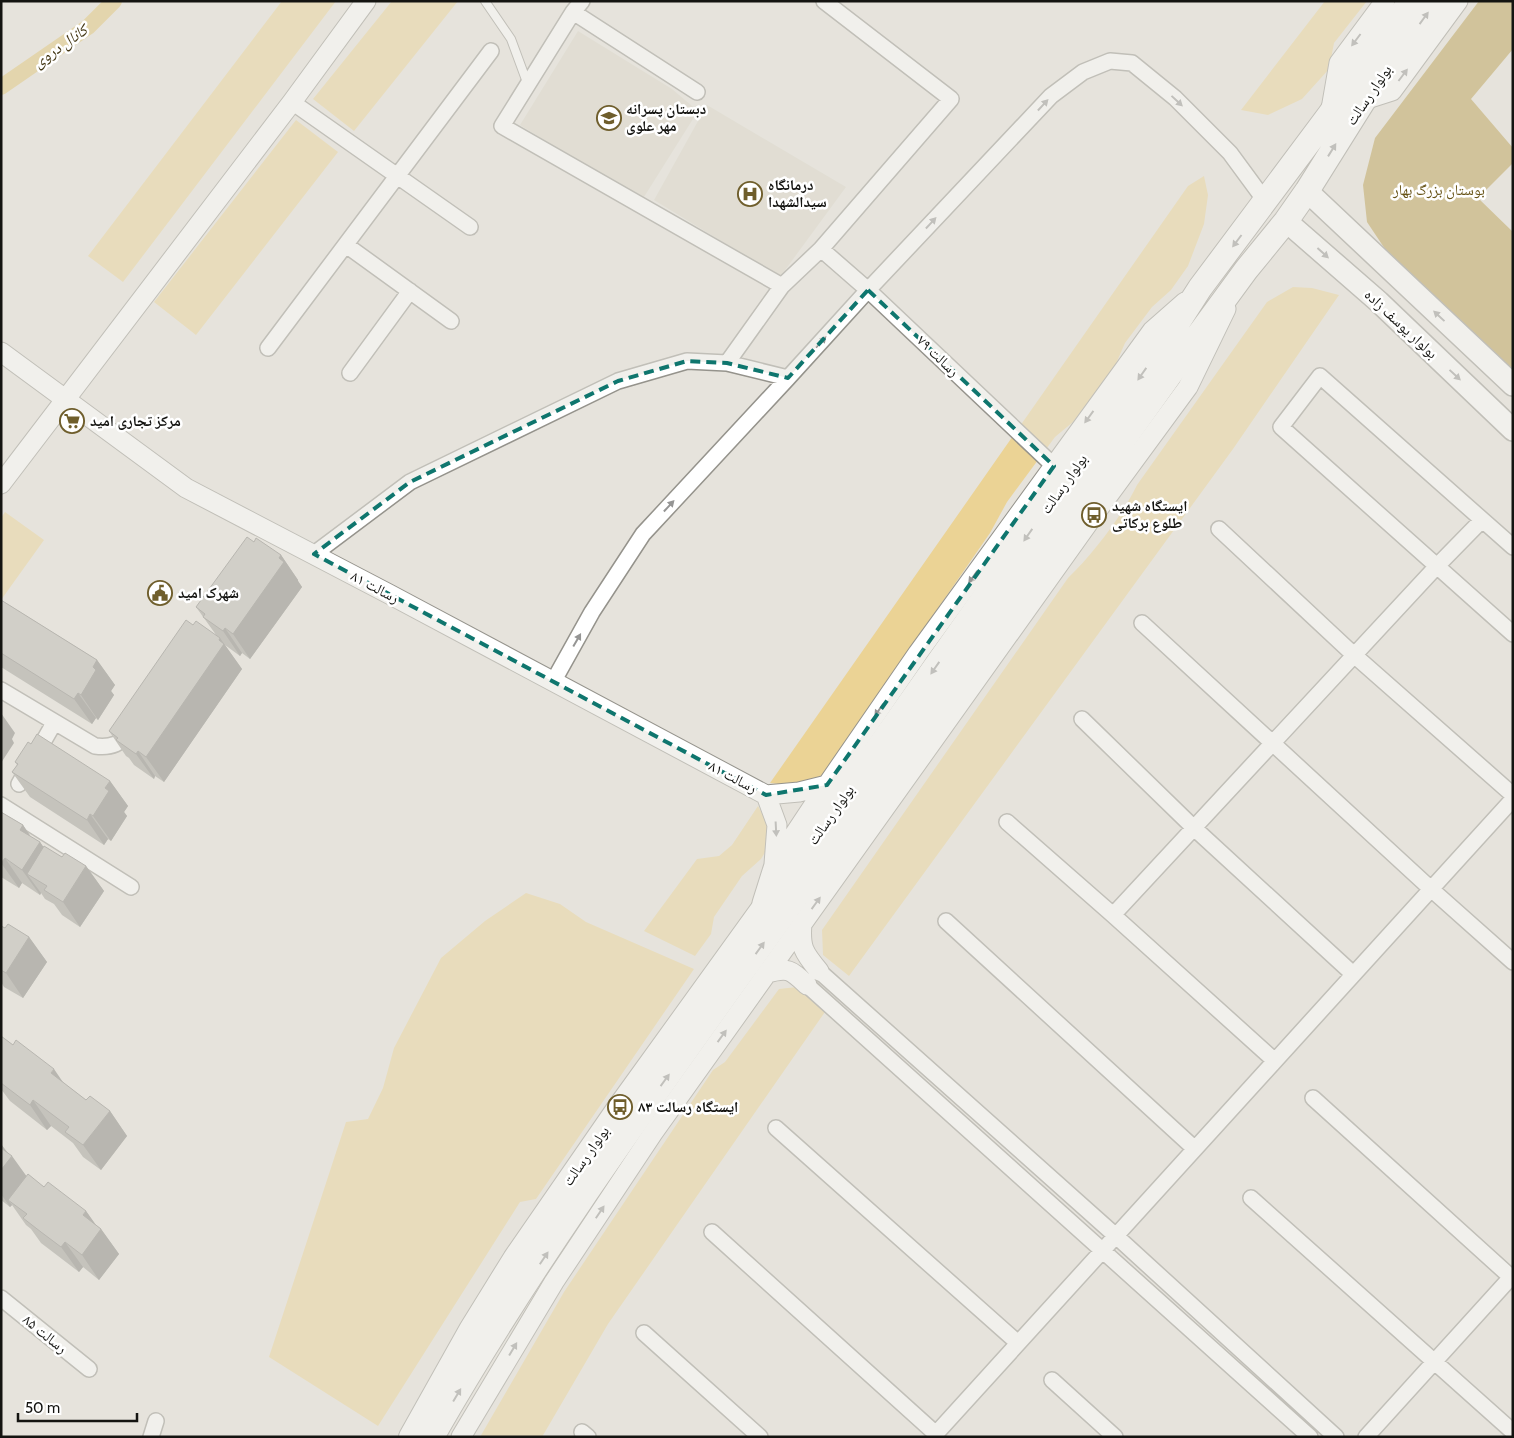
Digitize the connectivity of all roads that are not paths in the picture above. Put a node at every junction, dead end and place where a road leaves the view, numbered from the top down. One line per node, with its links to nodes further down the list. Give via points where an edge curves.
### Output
1 (366, 1): 13 (street)
2 (485, 1): 10 (lane, via 511,39)
3 (824, 1): 22 (street, via 951,99)
4 (1385, 1): 14 (street, one-way to 14, via 1339,64)
5 (1411, 1): 14 (main road, بولوار رسالت)
6 (1436, 1): 12 (main road, بولوار رسالت, one-way to 6)
7 (1458, 1): 12 (street, one-way to 7, via 1392,91)
8 (578, 7): 10 (street); 11 (street)
9 (491, 51): 16 (street)
10 (528, 84): 24 (street, via 502,126)
11 (697, 92)
12 (1364, 100): 17 (main road, بولوار رسالت, one-way to 12)
13 (292, 102): 16 (street); 35 (street)
14 (1330, 114): 15 (main road, بولوار رسالت)
15 (1286, 173): 17 (main road); 18 (main road, بولوار رسالت)
16 (398, 176): 20 (street); 21 (street)
17 (1307, 191): 19 (main road, بولوار رسالت); 34 (main road, one-way to 17)
18 (1266, 202): 19 (main road); 25 (main road, بولوار رسالت, one-way to 25); 26 (street, one-way to 18, via 1050,96 1083,72 1110,61 1132,64 1175,98 1230,153)
19 (1286, 221): 23 (main road, بولوار رسالت); 36 (main road, بولوار یوسف زاده, one-way to 36, via 1379,302)
20 (470, 227)
21 (346, 245): 27 (street); 29 (street)
22 (821, 249): 24 (street); 26 (street, رسالت ۷۹)
23 (1246, 270): 67 (street, one-way to 23, via 1188,387); 92 (main road, بولوار رسالت, one-way to 23, via 524,1287 636,1121)
24 (782, 286): 31 (street)
25 (1200, 288): 37 (street, one-way to 37, via 1152,331); 64 (main road, بولوار رسالت, one-way to 64, via 1164,344)
26 (868, 290): 33 (street, one-way to 26); 37 (street, رسالت ۷۹)
27 (410, 291): 28 (street); 32 (street)
28 (451, 321)
29 (268, 348)
30 (1, 352): 35 (street, رسالت ۸۱)
31 (726, 363): 33 (street); 42 (street, via 686,361 618,381 410,482)
32 (350, 373)
33 (788, 378): 47 (street, one-way to 33, via 592,612 643,534)
34 (1513, 385)
35 (65, 400): 38 (street); 42 (street, رسالت ۸۱, via 186,488 266,539)
36 (1513, 430)
37 (1054, 466): 54 (street, one-way to 54)
38 (1, 484)
39 (1482, 520): 41 (street); 43 (street); 43 (street, via 1320,376 1281,427)
40 (1219, 529): 46 (street)
41 (1513, 547)
42 (314, 554): 47 (street, رسالت ۸۱)
43 (1437, 566): 45 (street); 46 (street)
44 (1142, 623): 52 (street)
45 (1513, 634)
46 (1354, 655): 52 (street); 56 (street)
47 (553, 682): 55 (street, رسالت ۸۱)
48 (1, 690): 51 (street)
49 (138, 720): 51 (street, via 118,745 106,747 95,746)
50 (1082, 720): 60 (street)
51 (54, 723): 53 (street)
52 (1273, 742): 60 (street); 63 (street)
53 (19, 784)
54 (827, 785): 55 (street, via 800,792); 61 (street)
55 (766, 795): 61 (street, one-way to 61, via 777,825)
56 (1513, 795)
57 (1513, 798): 63 (street)
58 (1, 804): 62 (street)
59 (1007, 822): 65 (street)
60 (1194, 828): 65 (street); 70 (street)
61 (774, 864): 64 (street)
62 (131, 887)
63 (1431, 889): 68 (street); 70 (street)
64 (759, 914): 91 (main road, بولوار رسالت, via 515,1259)
65 (1113, 915): 72 (street)
66 (946, 921): 75 (street)
67 (802, 923): 69 (street); 71 (street, via 800,942 809,959)
68 (1513, 962)
69 (767, 973): 71 (street, via 782,969); 93 (street, one-way to 69, via 559,1274 653,1133)
70 (1353, 974): 72 (street)
71 (813, 978): 78 (street); 79 (street)
72 (1275, 1061): 75 (street)
73 (1313, 1098): 80 (street)
74 (776, 1128): 83 (street)
75 (1195, 1149): 78 (street)
76 (1251, 1198): 84 (street)
77 (712, 1232): 89 (street)
78 (1116, 1236): 79 (street); 97 (street)
79 (1102, 1251): 83 (street); 96 (street)
80 (1512, 1278): 84 (street)
81 (1, 1298): 85 (street, رسالت ۸۵)
82 (644, 1333): 94 (street)
83 (1018, 1343): 89 (street)
84 (1435, 1362): 88 (street); 98 (street)
85 (89, 1369)
86 (1052, 1380): 95 (street)
87 (156, 1421): 90 (street)
88 (1513, 1432)
89 (935, 1435)
90 (150, 1437)
91 (411, 1437)
92 (432, 1437)
93 (462, 1437)
94 (760, 1437)
95 (1116, 1437)
96 (1310, 1437)
97 (1336, 1437)
98 (1366, 1437)

